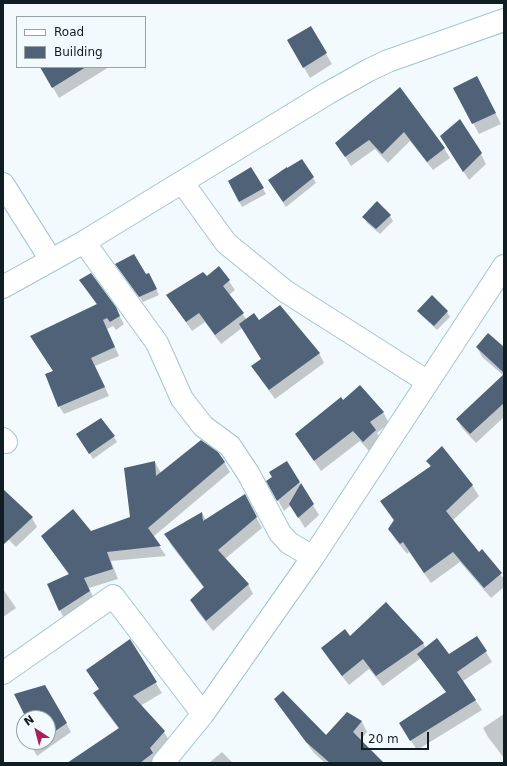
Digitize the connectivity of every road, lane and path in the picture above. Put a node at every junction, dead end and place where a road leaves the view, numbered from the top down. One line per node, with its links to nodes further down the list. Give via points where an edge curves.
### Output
1 (504, 20): 2 (street, via 369,70)
2 (182, 182): 4 (street); 8 (street, via 226,243 286,291)
3 (3, 184): 5 (street)
4 (84, 242): 5 (street); 9 (street, via 158,343 182,399 203,426 230,446 280,533 289,543)
5 (51, 260): 7 (street)
6 (504, 266): 8 (street)
7 (3, 287)
8 (428, 382): 9 (street)
9 (314, 557): 11 (street)
10 (3, 673): 11 (street, via 113,596)
11 (203, 714): 12 (street)
12 (163, 763)

